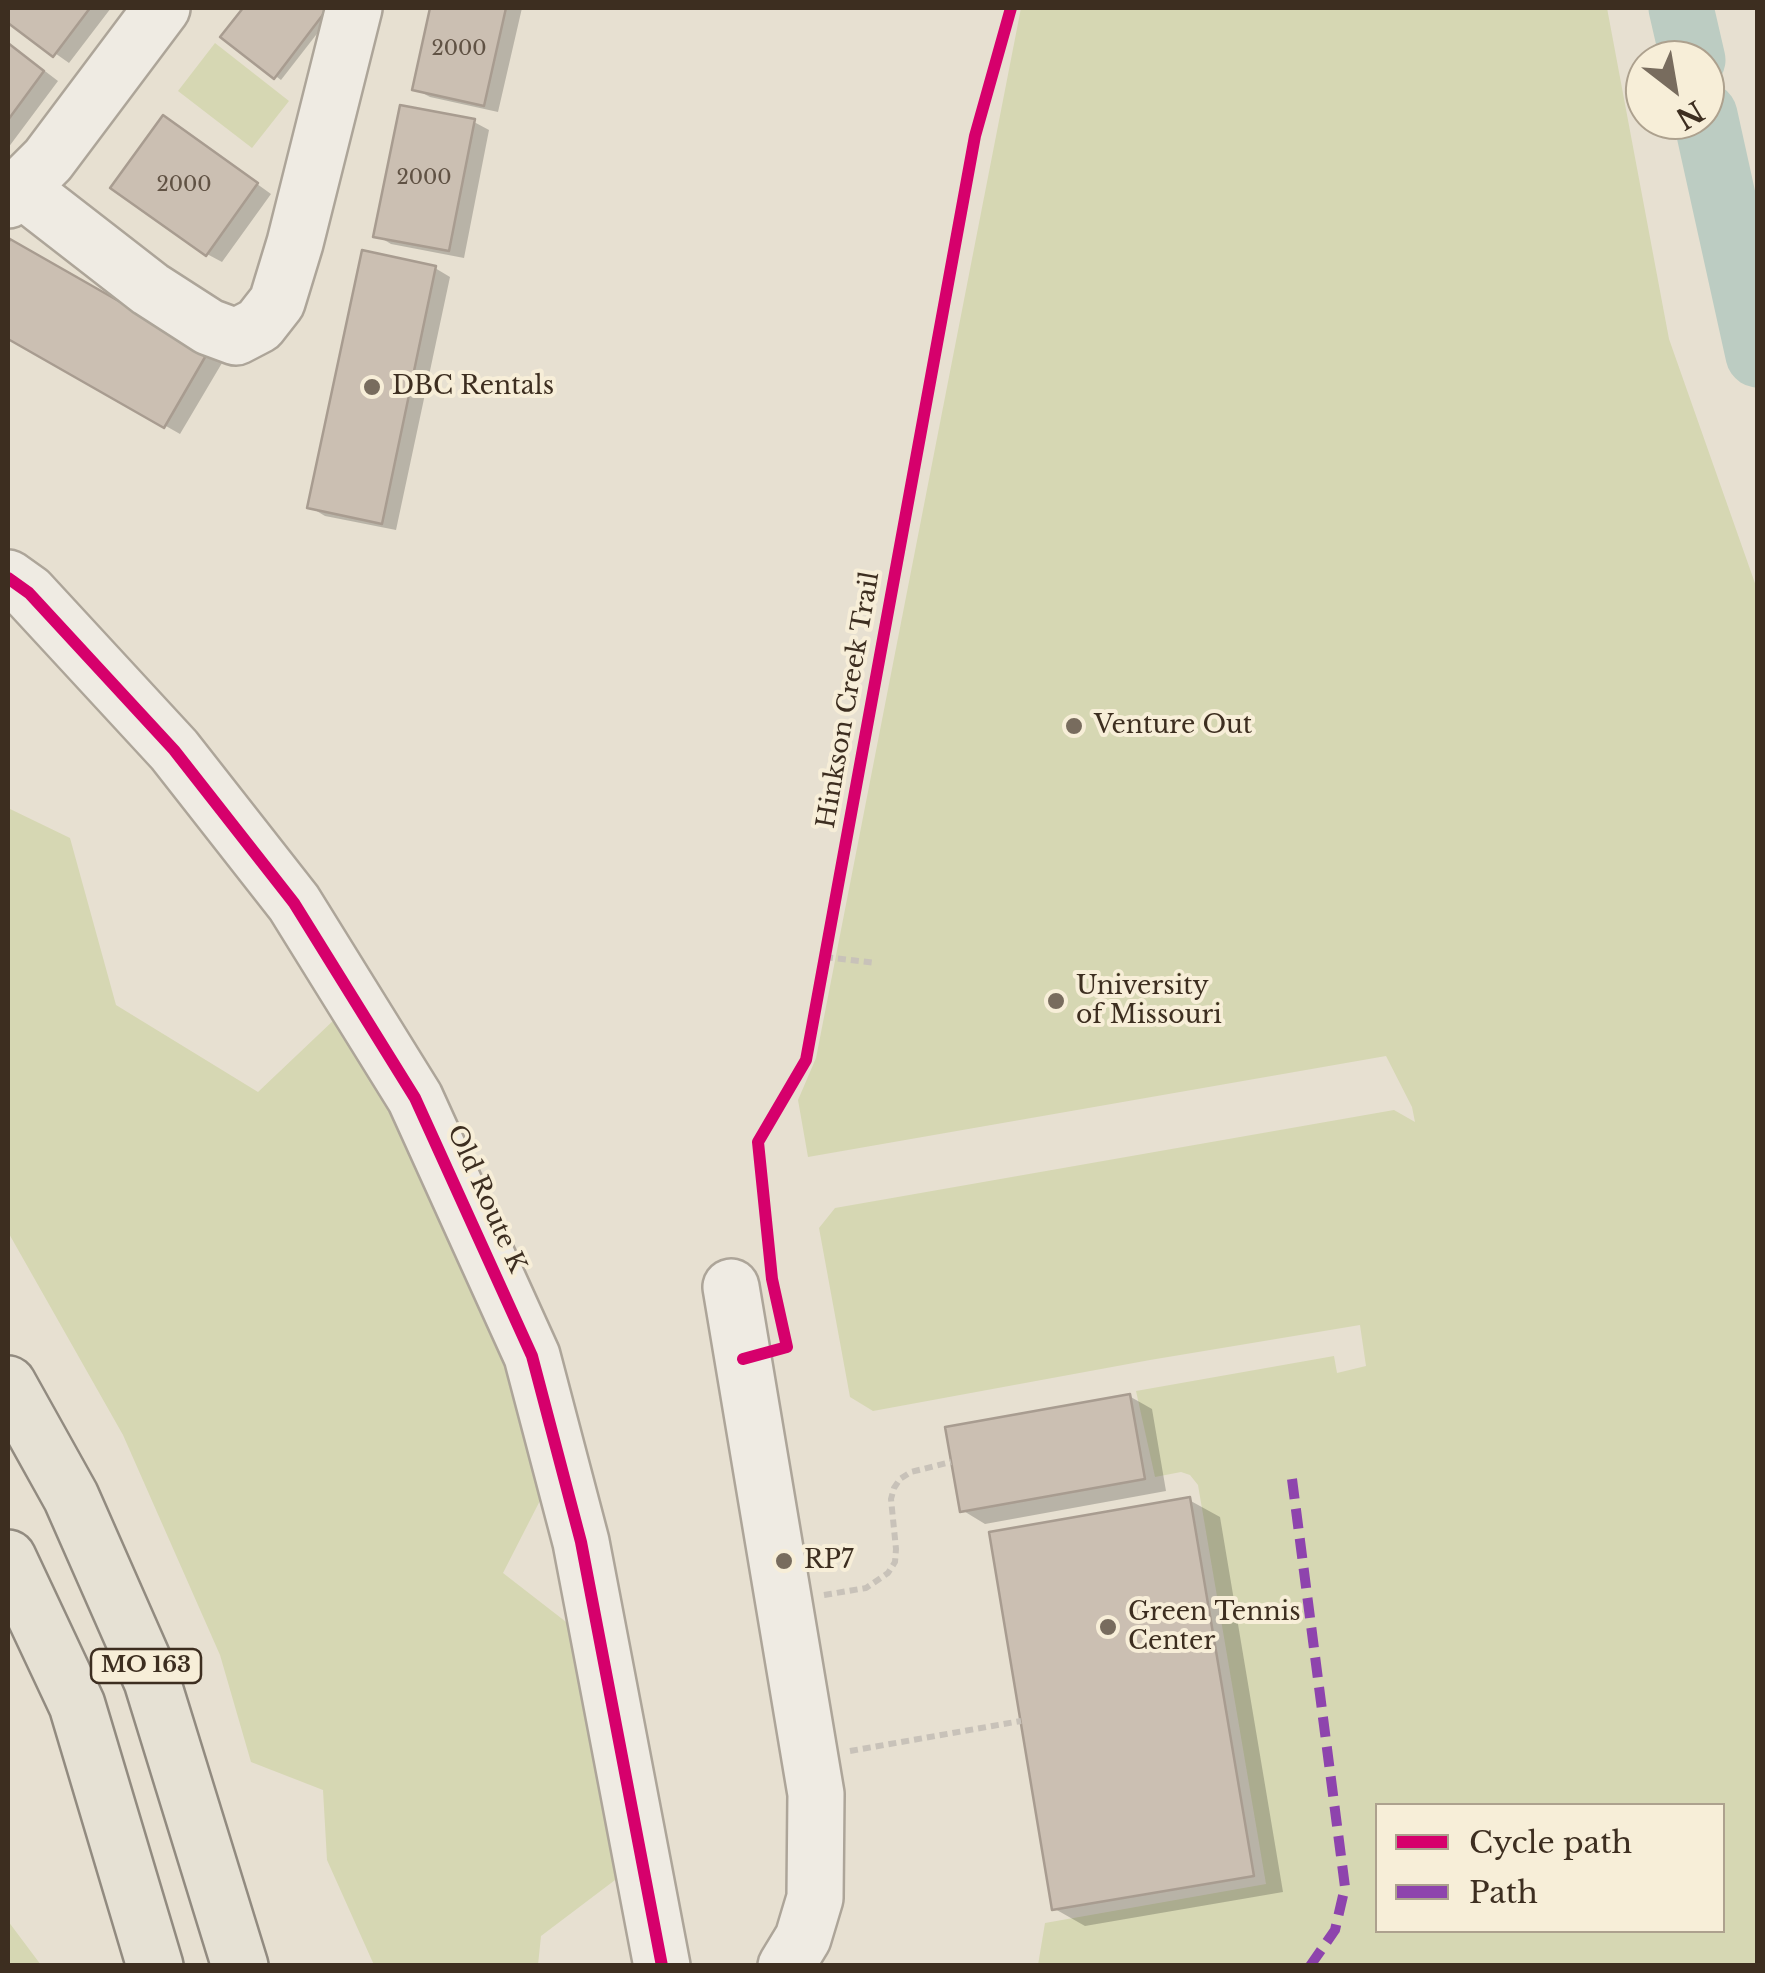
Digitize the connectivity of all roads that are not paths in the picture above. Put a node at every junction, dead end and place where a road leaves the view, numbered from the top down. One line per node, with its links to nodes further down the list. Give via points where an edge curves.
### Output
1 (162, 8): 3 (street, via 48,160)
2 (354, 8): 3 (street, via 296,243 277,302 259,325 236,337 209,327)
3 (14, 194)
4 (8, 578): 10 (street, Old Route K, via 174,750 294,903 415,1098 532,1356 581,1542)
5 (731, 1287): 11 (street, via 816,1794 815,1898)
6 (8, 1384): 9 (main road, MO 163, via 71,1497 152,1680)
7 (8, 1558): 8 (main road, MO 163, via 78,1705)
8 (155, 1966)
9 (240, 1966)
10 (662, 1966)
11 (786, 1966)

